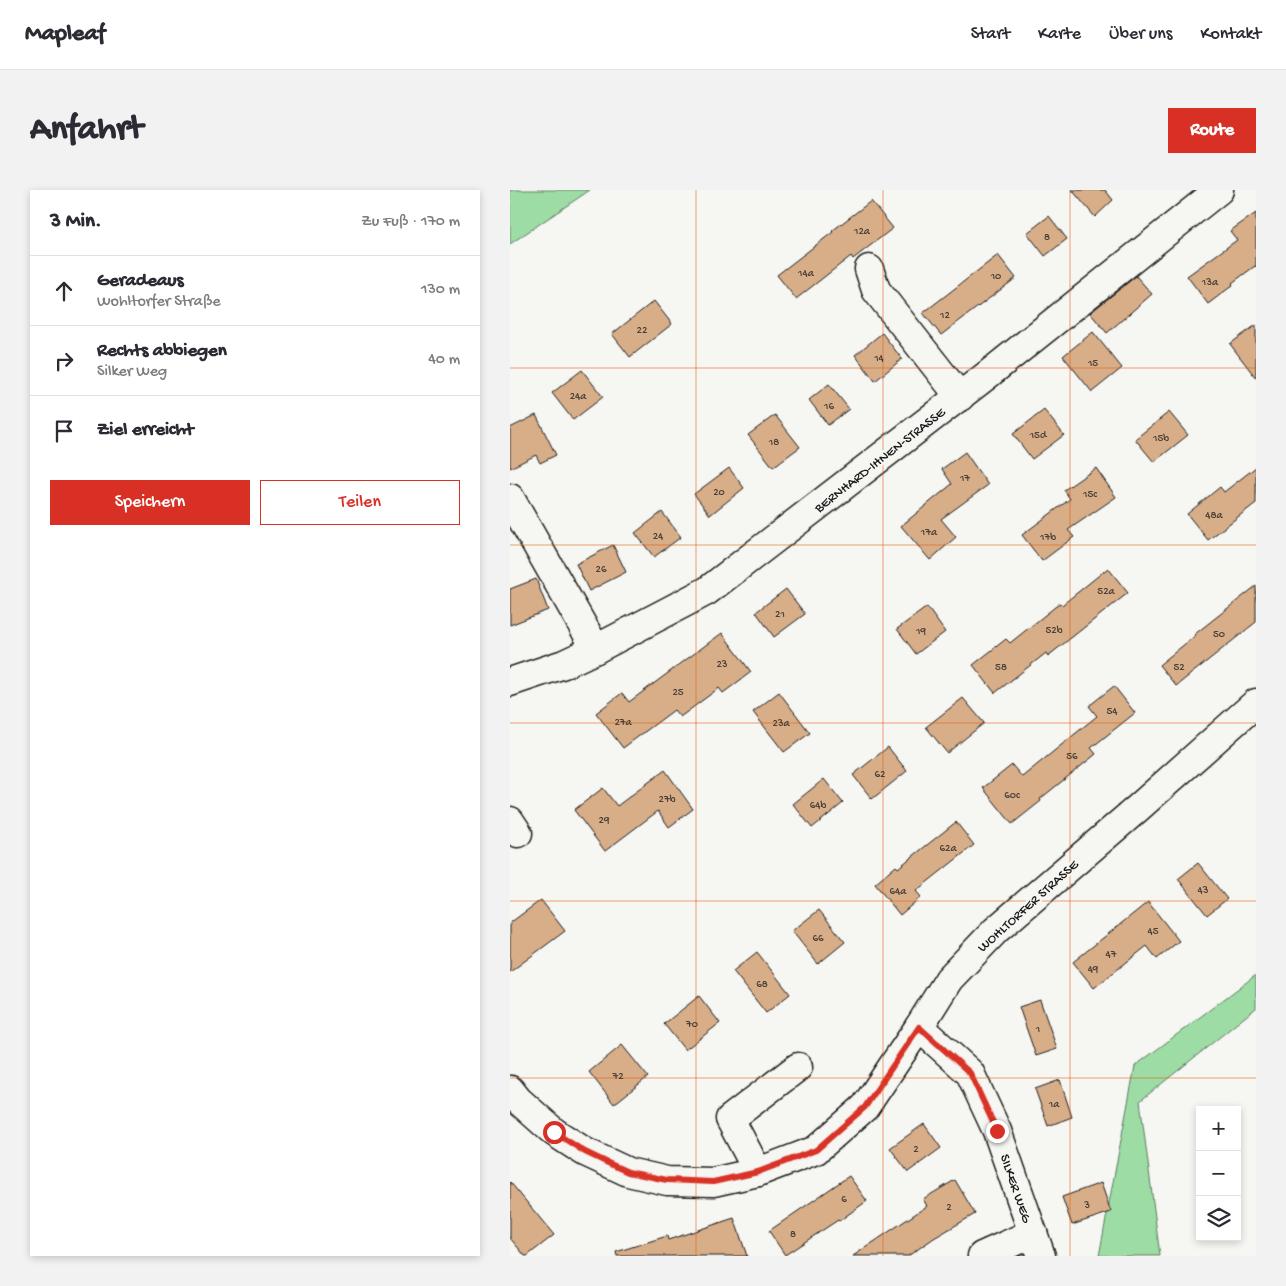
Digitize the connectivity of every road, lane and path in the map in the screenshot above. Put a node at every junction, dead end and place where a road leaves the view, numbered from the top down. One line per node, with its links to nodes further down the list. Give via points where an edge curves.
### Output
1 (1218, 190): 3 (street, BERNHARD-IHNEN-STRASSE)
2 (869, 269): 3 (street, via 876,290)
3 (960, 397): 5 (street, BERNHARD-IHNEN-STRASSE, via 707,591)
4 (510, 498): 5 (street)
5 (596, 648): 6 (street, BERNHARD-IHNEN-STRASSE, via 564,664)
6 (510, 682)
7 (1256, 703): 8 (street, WOHLTORFER STRASSE, via 996,930 949,979)
8 (919, 1027): 11 (street, WOHLTORFER STRASSE, via 865,1107 816,1150); 12 (street, SILKER WEG, via 970,1073 997,1131)
9 (798, 1067): 11 (street, via 730,1120)
10 (510, 1090): 11 (street, WOHLTORFER STRASSE, via 554,1132 585,1152 628,1172 667,1180 713,1182)
11 (758, 1172)
12 (1037, 1245): 13 (street)
13 (982, 1256)

